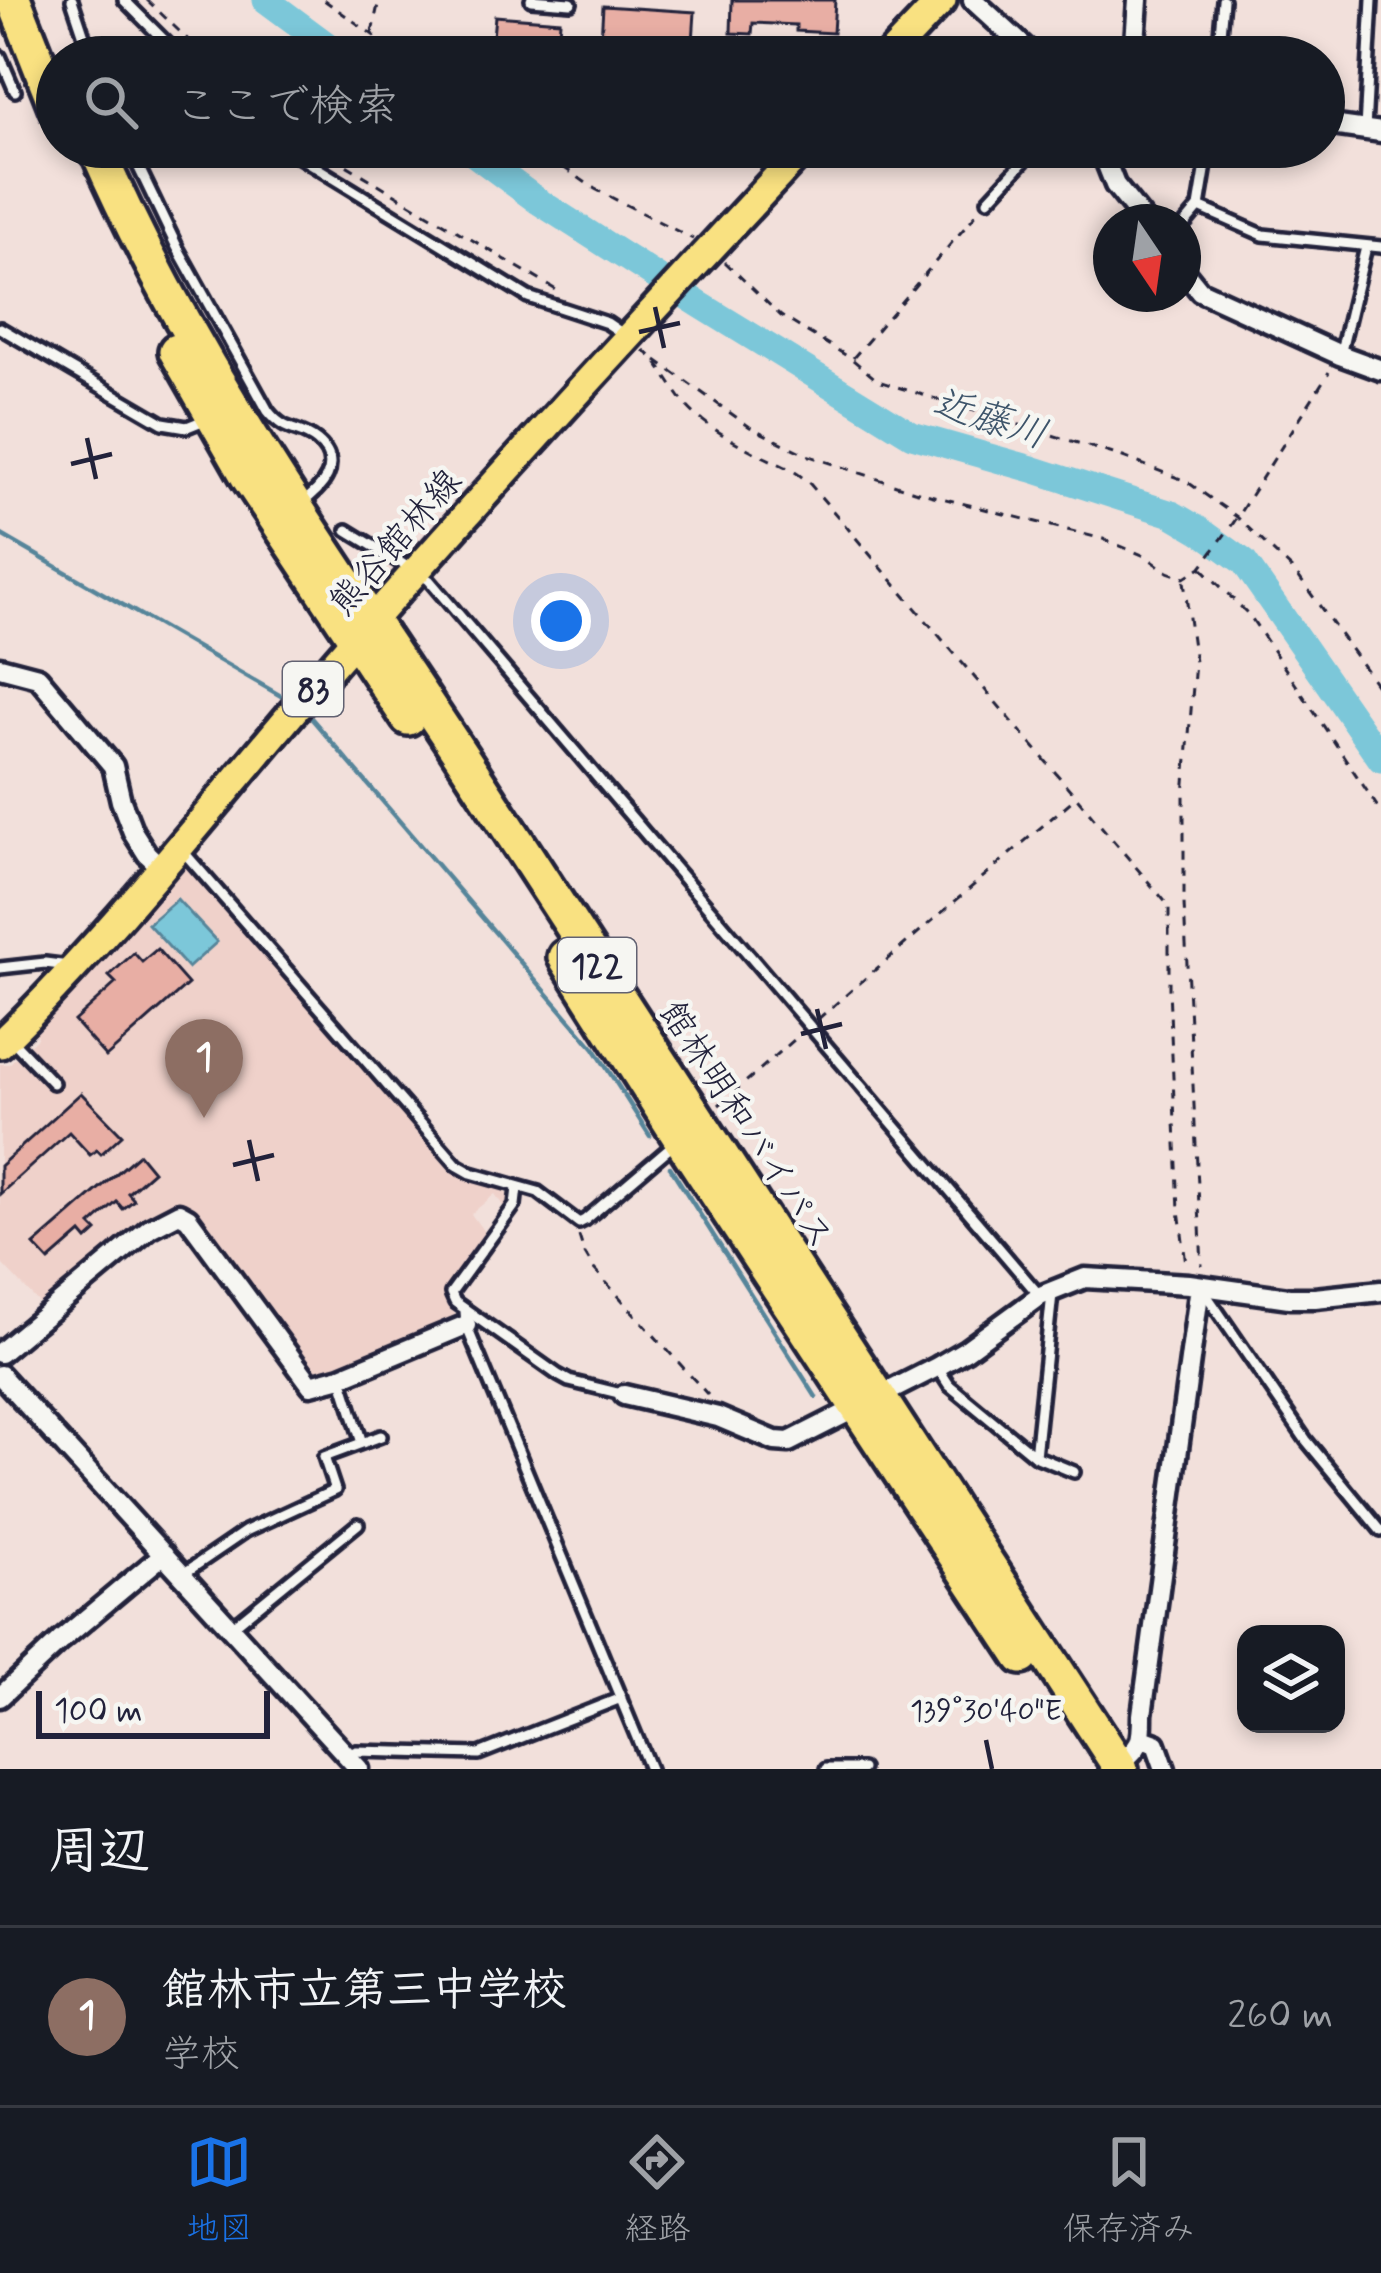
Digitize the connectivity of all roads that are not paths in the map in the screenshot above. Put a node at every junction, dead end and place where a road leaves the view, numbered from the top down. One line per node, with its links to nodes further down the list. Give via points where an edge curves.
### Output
1 (14, 0): 20 (highway)
2 (35, 0): 12 (highway)
3 (72, 0): 13 (lane)
4 (124, 0): 14 (lane)
5 (531, 0): 11 (lane)
6 (941, 0): 15 (main road)
7 (973, 0): 16 (street)
8 (1138, 0): 17 (street)
9 (1223, 0): 18 (lane)
10 (1372, 0): 22 (lane)
11 (571, 3)
12 (50, 36)
13 (85, 36)
14 (161, 36)
15 (908, 36)
16 (1012, 36)
17 (1135, 36)
18 (1220, 36)
19 (0, 56): 21 (lane)
20 (36, 56)
21 (15, 91)
22 (1373, 130)
23 (84, 168): 42 (highway, 館林明和バイパス / 122)
24 (106, 168): 43 (highway, 館林明和バイパス / 122, via 175,307)
25 (139, 168): 43 (lane, via 268,410 326,453 325,484)
26 (317, 168): 39 (lane, via 528,297)
27 (785, 168): 39 (main road, 熊谷館林線 / 83)
28 (1018, 168): 31 (lane)
29 (1109, 168): 32 (street)
30 (1206, 168): 33 (lane)
31 (988, 200)
32 (1131, 204)
33 (1200, 204)
34 (1201, 208): 35 (lane, via 1263,235)
35 (1366, 247): 36 (lane); 40 (lane)
36 (1381, 247)
37 (1201, 291): 40 (street)
38 (0, 328): 42 (lane, via 163,424 187,427)
39 (628, 337): 45 (main road, 熊谷館林線 / 83)
40 (1340, 355): 41 (street)
41 (1381, 370)
42 (212, 417): 46 (highway, 館林明和バイパス / 122)
43 (296, 507): 46 (highway, 館林明和バイパス / 122)
44 (347, 530): 45 (lane)
45 (415, 571): 46 (main road, 熊谷館林線 / 83); 57 (lane)
46 (364, 631): 48 (main road, 熊谷館林線 / 83); 53 (highway, 館林明和バイパス / 122, via 455,786)
47 (0, 667): 48 (street, via 38,677 113,766 127,820 147,854)
48 (170, 856): 50 (main road, 熊谷館林線 / 83); 54 (lane, via 457,1165)
49 (0, 968): 50 (lane)
50 (74, 969): 51 (main road, 熊谷館林線 / 83)
51 (4, 1040): 52 (lane)
52 (53, 1083)
53 (690, 1130): 54 (lane, via 585,1220); 64 (highway, 館林明和バイパス / 122)
54 (517, 1188): 58 (lane, via 515,1204 451,1293)
55 (1195, 1285): 56 (street, via 1288,1298); 57 (street, via 1085,1278); 70 (lane); 76 (street)
56 (1381, 1291)
57 (1046, 1294): 60 (street); 67 (lane)
58 (465, 1318): 62 (street); 63 (lane, via 569,1381); 75 (lane)
59 (0, 1353): 62 (street, via 150,1228 179,1213 306,1381)
60 (937, 1366): 64 (street); 67 (lane)
61 (0, 1375): 71 (street)
62 (340, 1378): 66 (lane)
63 (624, 1395): 64 (street, via 789,1442)
64 (869, 1401): 78 (highway, 館林明和バイパス / 122)
65 (381, 1436): 66 (lane)
66 (362, 1443): 72 (lane, via 324,1457 335,1490 247,1532)
67 (1035, 1456): 68 (lane)
68 (1074, 1472)
69 (358, 1524): 73 (lane)
70 (1381, 1532)
71 (164, 1554): 72 (street); 74 (street)
72 (182, 1575): 73 (street)
73 (230, 1628): 77 (street)
74 (0, 1696)
75 (621, 1698): 77 (lane, via 478,1754 356,1751); 79 (lane)
76 (1142, 1738): 78 (street); 82 (street, via 1156,1744)
77 (352, 1763)
78 (1111, 1768)
79 (650, 1769)
80 (826, 1769): 81 (lane)
81 (862, 1769)
82 (1165, 1769)

